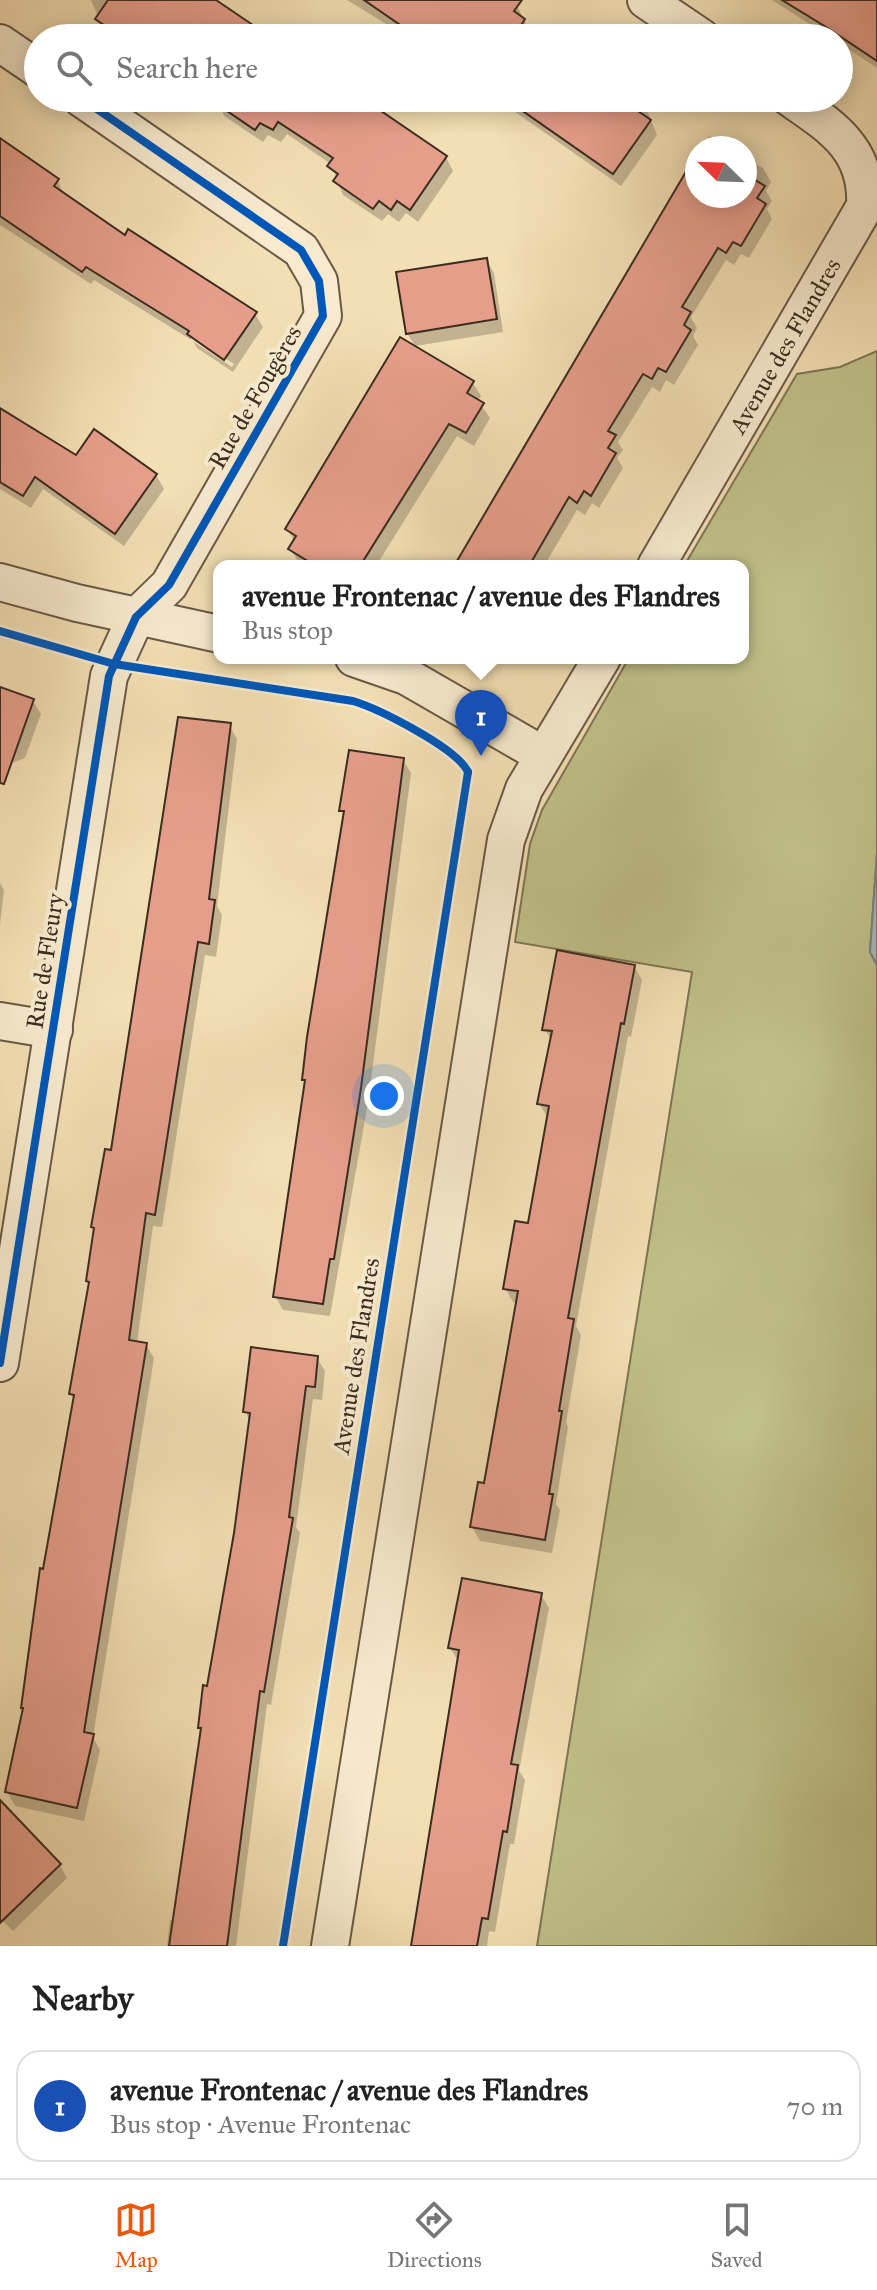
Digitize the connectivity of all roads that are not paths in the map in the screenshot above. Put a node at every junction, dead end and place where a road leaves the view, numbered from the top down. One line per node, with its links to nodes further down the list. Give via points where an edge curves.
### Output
1 (646, 0): 2 (street)
2 (681, 24)
3 (0, 43): 4 (street)
4 (24, 59)
5 (101, 112): 9 (street, Rue de Fougères, via 301,250 324,300 318,329 169,585)
6 (809, 112): 7 (street, Avenue des Flandres, via 847,140 863,171 865,206)
7 (659, 560)
8 (0, 582): 9 (street)
9 (136, 617): 10 (street); 15 (street, Rue de Fleury, via 109,676)
10 (213, 633)
11 (371, 664): 13 (street, via 406,676)
12 (598, 664): 13 (street)
13 (543, 755): 17 (street, via 519,798 501,865)
14 (0, 1021): 15 (street)
15 (54, 1030): 16 (street, Rue de Fleury)
16 (0, 1363)
17 (330, 1946)

